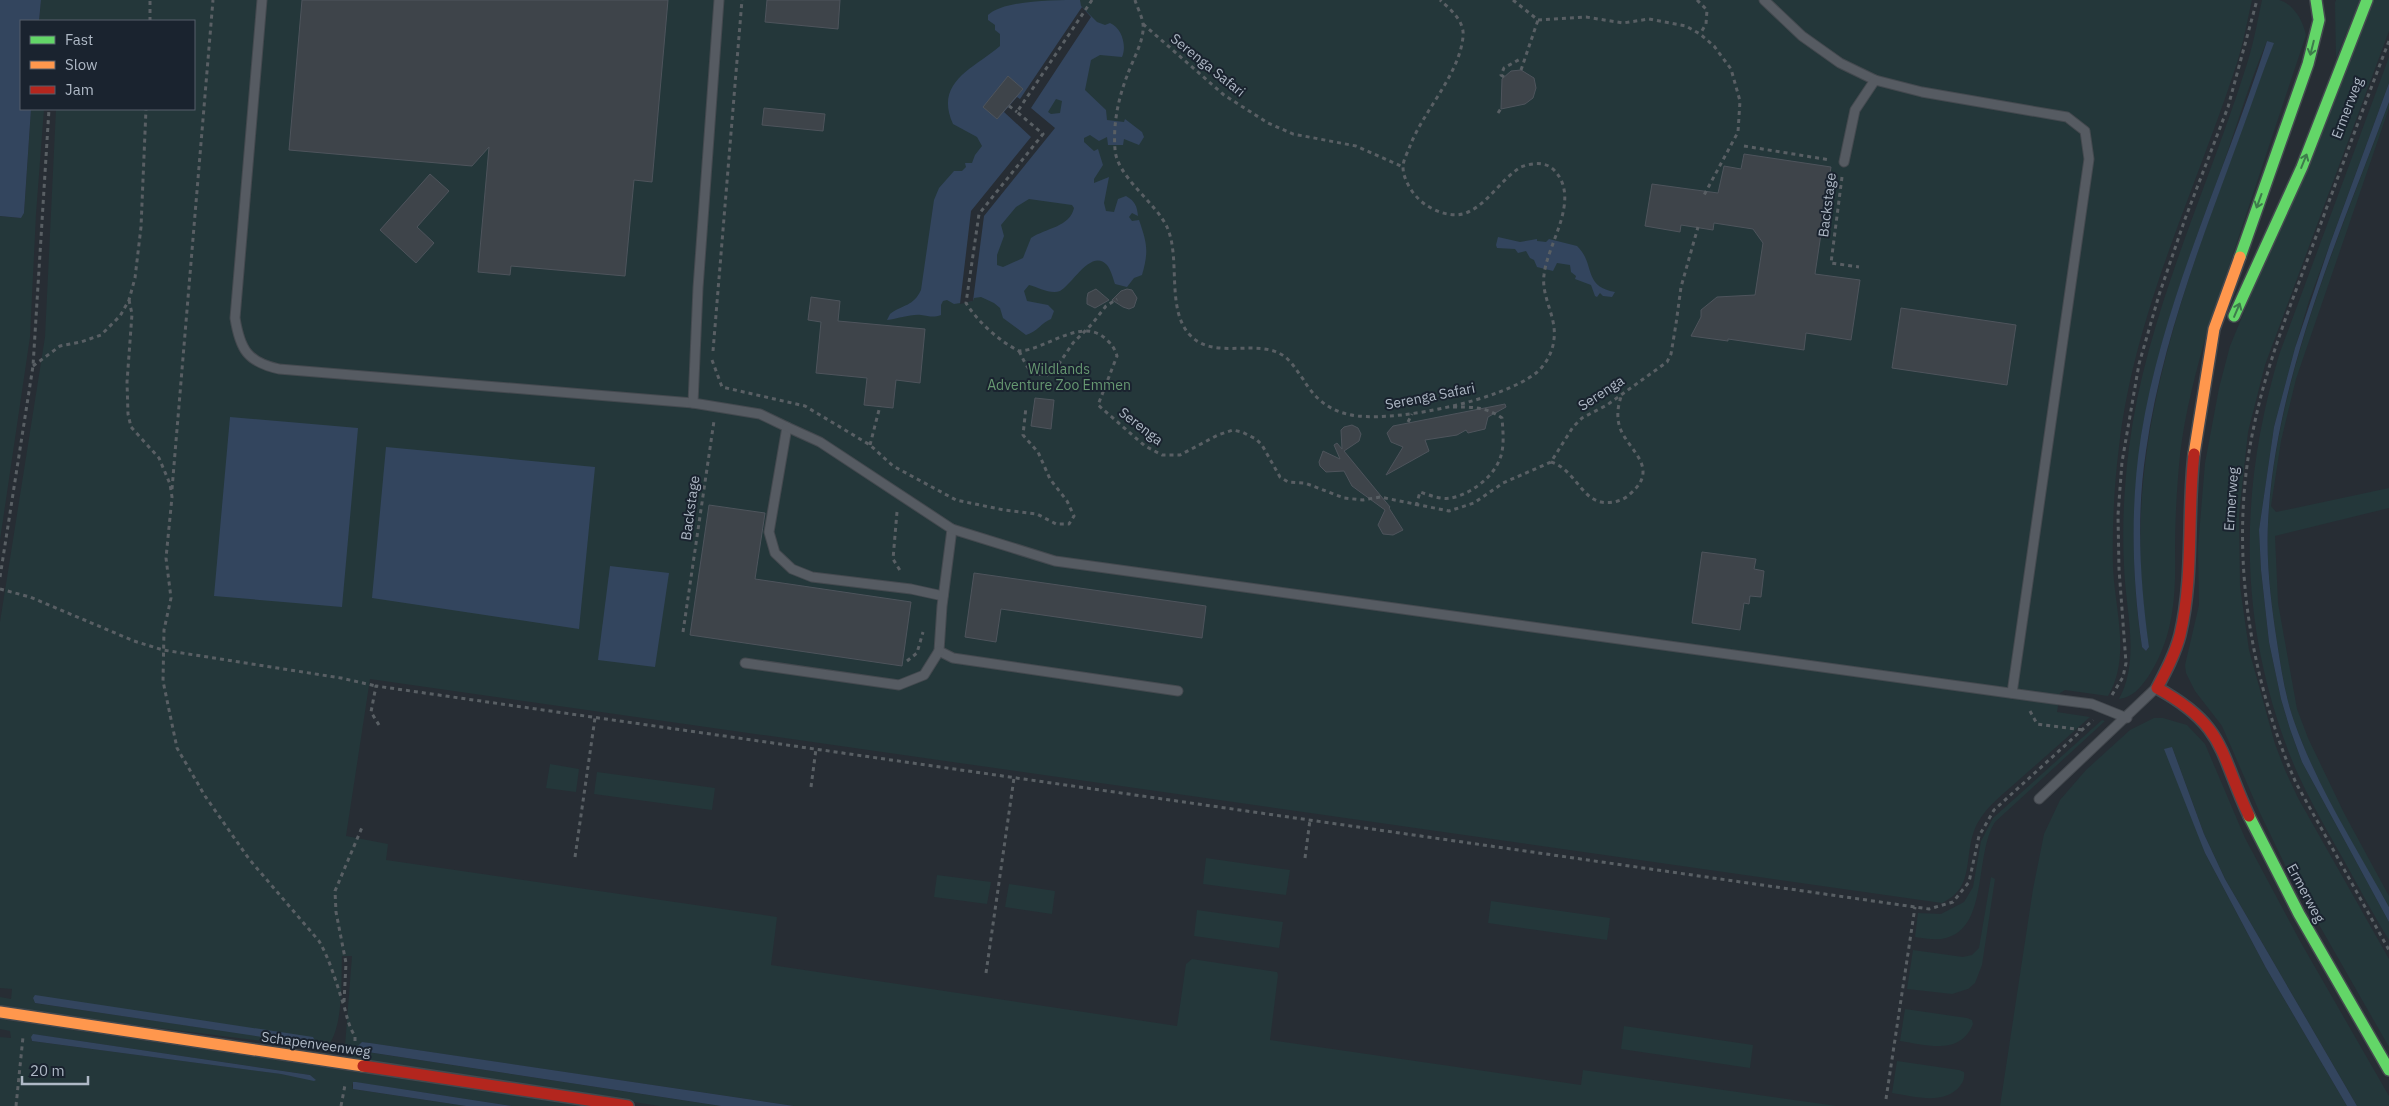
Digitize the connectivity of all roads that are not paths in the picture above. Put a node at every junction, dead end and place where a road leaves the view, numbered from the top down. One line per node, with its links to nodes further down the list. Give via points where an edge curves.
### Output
1 (262, 0): 9 (lane, via 235,318 238,338 246,353 262,365 279,369)
2 (720, 0): 9 (lane, via 698,288)
3 (1764, 0): 6 (lane, via 1802,36 1840,63)
4 (2316, 0): 8 (street, Ermerweg, one-way to 8, via 2319,20 2308,64 2214,330)
5 (2367, 0): 8 (street, Ermerweg, one-way to 5, via 2302,167)
6 (1874, 80): 7 (lane, via 1855,110); 17 (lane, via 1922,92 2067,117 2085,131 2089,159)
7 (1844, 162)
8 (2210, 370): 15 (street, Ermerweg, via 2192,472 2188,600 2177,649)
9 (693, 403): 10 (lane, via 760,414)
10 (786, 427): 11 (lane, via 820,442); 12 (lane, via 769,532 775,553 792,569 812,577)
11 (952, 529): 12 (lane); 17 (lane, via 1055,561)
12 (943, 596): 13 (lane)
13 (938, 651): 14 (lane, via 924,675 899,685); 16 (lane, via 953,658)
14 (745, 663)
15 (2156, 688): 18 (lane); 21 (street, Ermerweg, via 2186,704 2215,735 2250,818 2304,922)
16 (1178, 691)
17 (2016, 694): 18 (lane, via 2092,704)
18 (2127, 718): 19 (lane)
19 (2039, 800)
20 (0, 1012): 22 (street, Schapenveenweg)
21 (2389, 1070)
22 (628, 1106)

